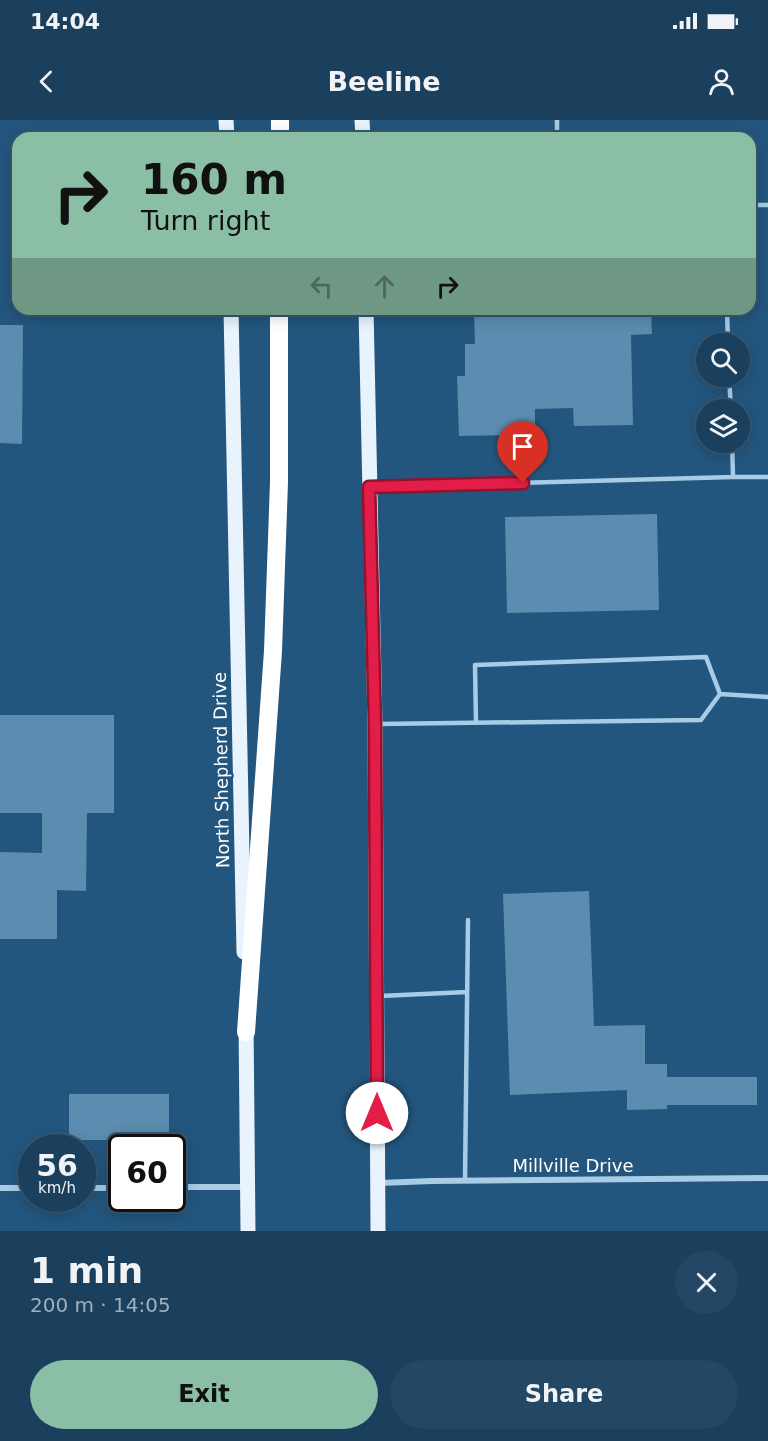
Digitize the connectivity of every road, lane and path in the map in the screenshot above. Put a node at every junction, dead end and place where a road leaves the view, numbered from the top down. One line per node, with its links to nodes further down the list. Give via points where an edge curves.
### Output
1 (231, 315): 17 (main road, North Shepherd Drive)
2 (279, 315): 17 (highway, via 273,651)
3 (366, 315): 9 (main road)
4 (727, 315): 5 (lane)
5 (728, 333)
6 (732, 453): 7 (lane)
7 (733, 477): 8 (lane); 9 (lane)
8 (768, 477)
9 (369, 487): 13 (main road)
10 (720, 694): 11 (lane); 12 (lane, via 701,720); 12 (lane, via 706,657 475,665)
11 (768, 697)
12 (476, 723): 13 (lane)
13 (375, 724): 16 (main road)
14 (468, 920): 15 (lane)
15 (467, 992): 16 (lane); 19 (lane)
16 (376, 996): 20 (main road)
17 (246, 1032): 22 (main road, North Shepherd Drive)
18 (768, 1178): 19 (street, Millville Drive)
19 (465, 1180): 20 (street, Millville Drive)
20 (378, 1184): 26 (main road)
21 (186, 1187): 22 (street)
22 (247, 1187): 25 (main road, North Shepherd Drive)
23 (0, 1188): 24 (street)
24 (18, 1188)
25 (248, 1231)
26 (378, 1231)

